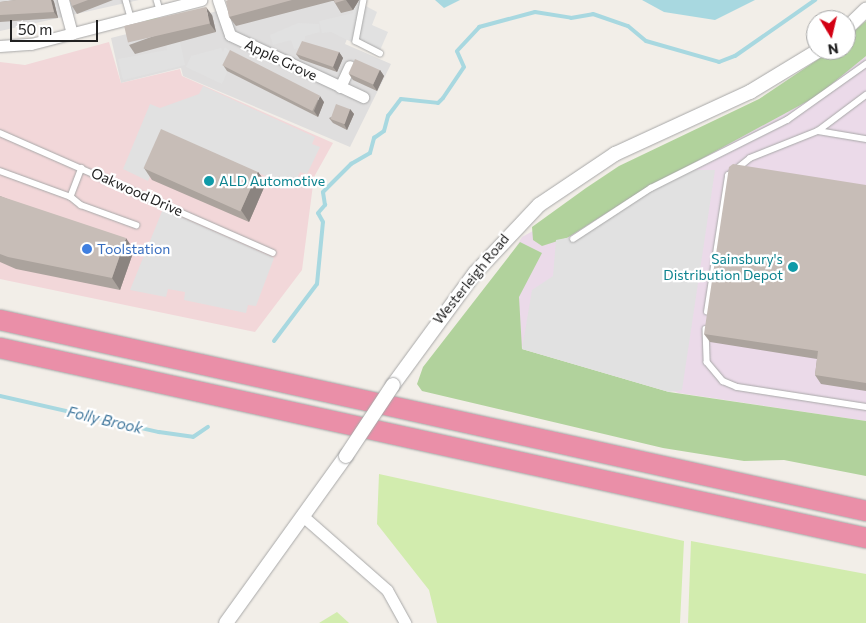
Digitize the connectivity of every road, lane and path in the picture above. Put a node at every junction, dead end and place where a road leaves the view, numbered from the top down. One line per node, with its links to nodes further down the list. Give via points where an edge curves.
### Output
1 (63, 0): 10 (street)
2 (126, 0): 8 (lane)
3 (201, 0): 6 (street)
4 (218, 0): 16 (street, Apple Grove, via 230,35)
5 (364, 0): 12 (lane, via 356,41)
6 (159, 5): 8 (street)
7 (866, 10): 9 (street)
8 (131, 18): 10 (street)
9 (856, 20)
10 (72, 34): 11 (street)
11 (0, 46)
12 (380, 53)
13 (806, 58): 32 (street, Westerleigh Road, bridge, via 750,92 615,154 539,205 475,273 393,385)
14 (866, 64): 26 (lane, via 787,120 651,188)
15 (350, 66): 16 (street)
16 (340, 87): 18 (street, Apple Grove)
17 (866, 95): 19 (lane)
18 (363, 97)
19 (818, 131): 21 (lane); 30 (lane, via 750,158 728,176 704,350 715,372 737,388)
20 (0, 133): 22 (lane, Oakwood Drive)
21 (866, 139)
22 (82, 168): 24 (lane); 27 (lane, Oakwood Drive)
23 (0, 171): 24 (lane)
24 (71, 196): 25 (lane, via 81,205)
25 (136, 225)
26 (573, 238)
27 (273, 253)
28 (0, 320): 31 (highway)
29 (0, 348): 33 (highway)
30 (866, 407)
31 (866, 511)
32 (305, 518): 34 (street, Westerleigh Road); 35 (street, via 387,590)
33 (866, 538)
34 (226, 623)
35 (405, 623)

